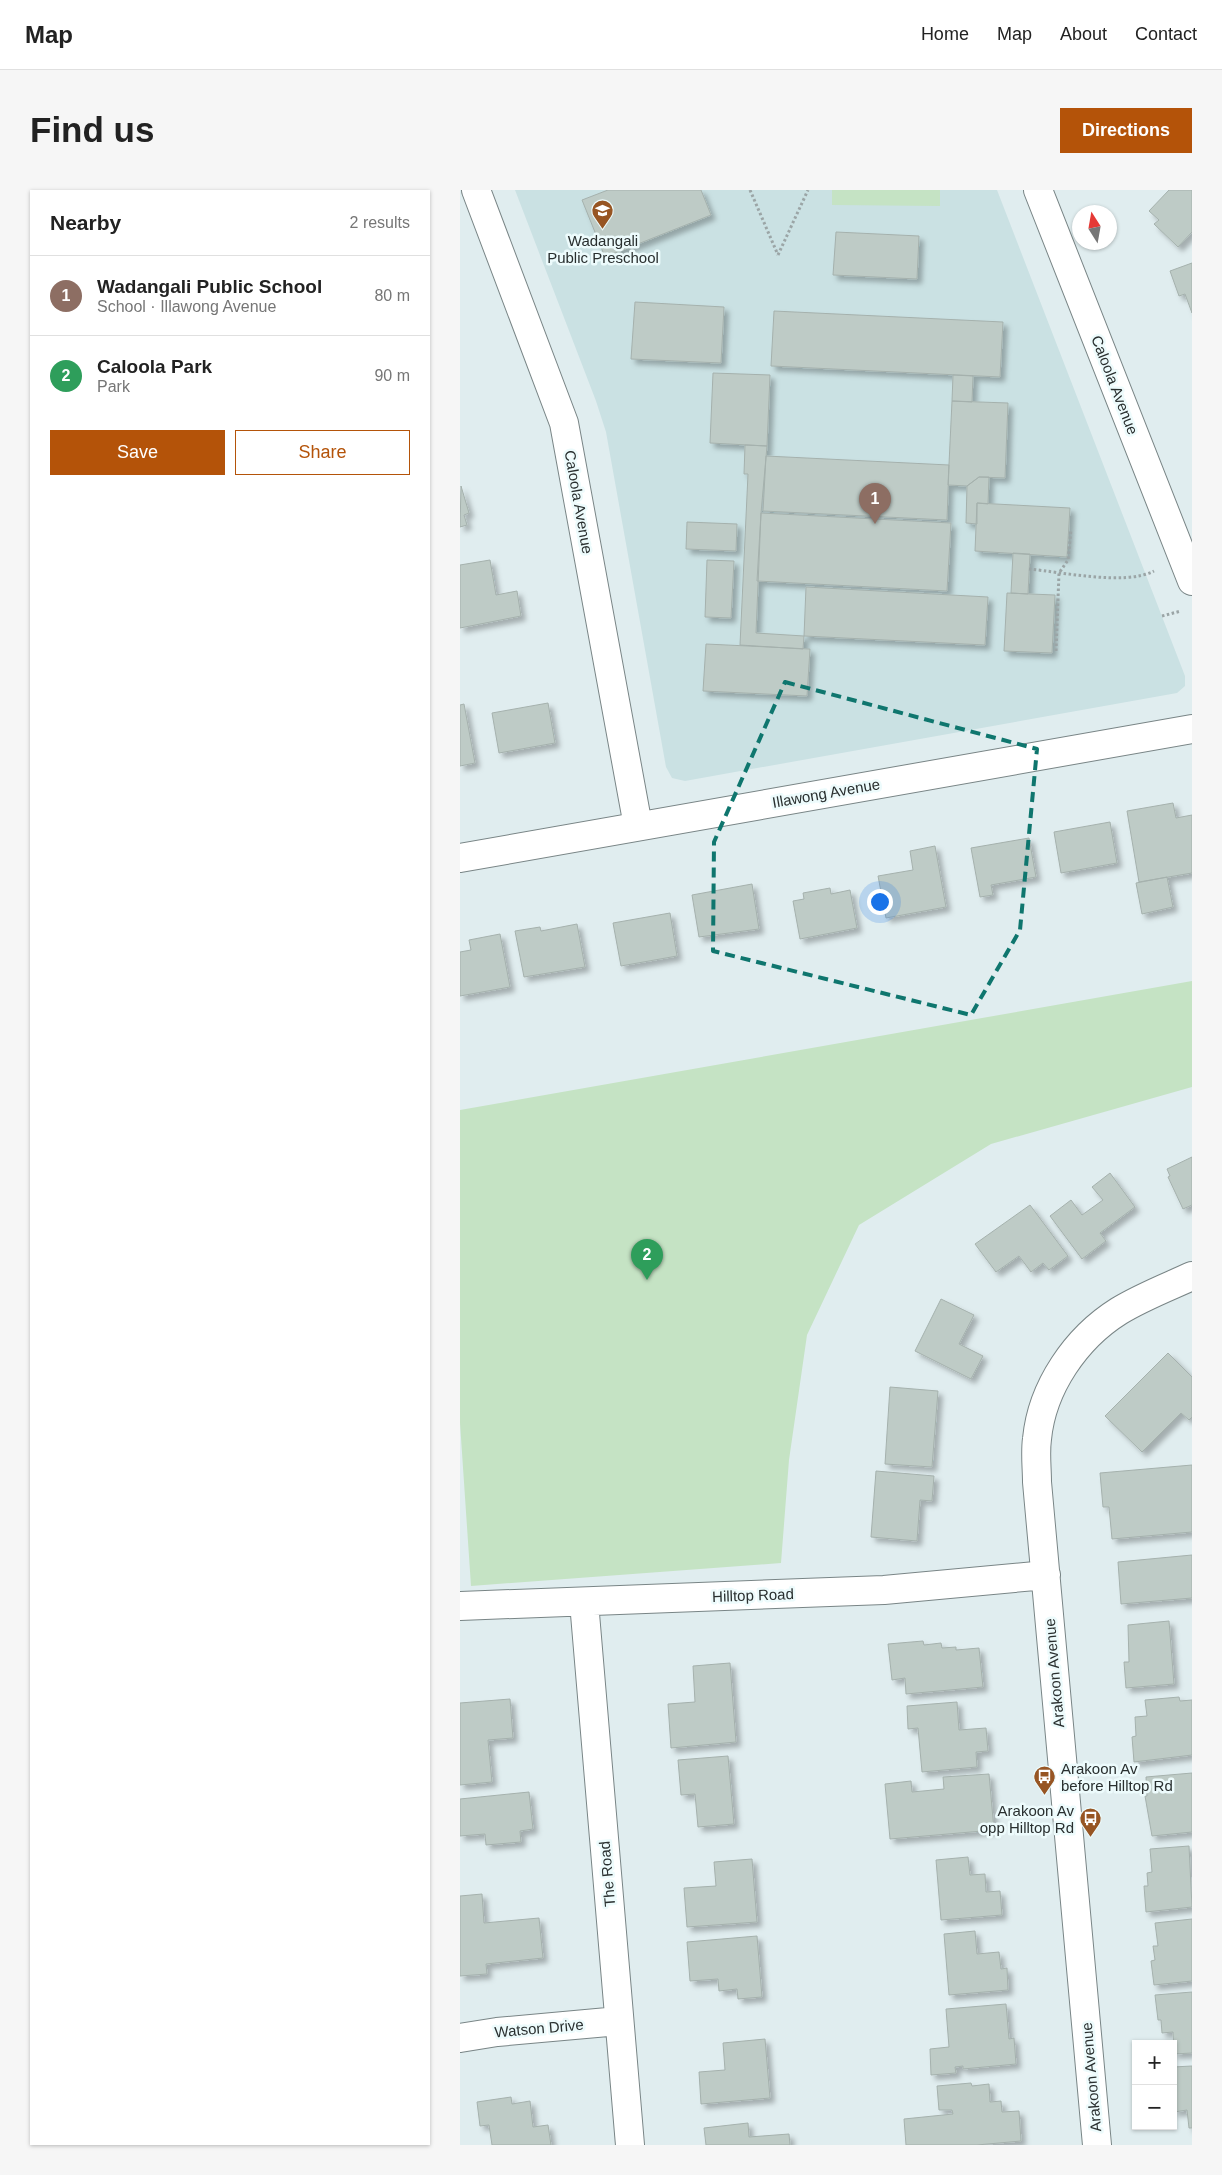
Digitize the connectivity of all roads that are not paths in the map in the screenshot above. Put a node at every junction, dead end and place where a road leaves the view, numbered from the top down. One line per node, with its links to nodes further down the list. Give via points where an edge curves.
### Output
1 (476, 190): 5 (street, Caloola Avenue, via 564,423)
2 (1038, 190): 3 (street, Caloola Avenue)
3 (1192, 581)
4 (1192, 728): 5 (street, Illawong Avenue)
5 (638, 826): 6 (street, Illawong Avenue)
6 (460, 858)
7 (1192, 1276): 8 (street, Arakoon Avenue, via 1121,1310 1098,1326 1080,1344 1056,1379 1046,1401 1036,1440)
8 (1046, 1575): 9 (street, Hilltop Road, via 884,1590); 14 (street, Arakoon Avenue)
9 (584, 1602): 10 (street, Hilltop Road); 11 (street, The Road)
10 (460, 1606)
11 (619, 2021): 12 (street, Watson Drive); 13 (street, The Road)
12 (460, 2038)
13 (630, 2145)
14 (1097, 2145)

